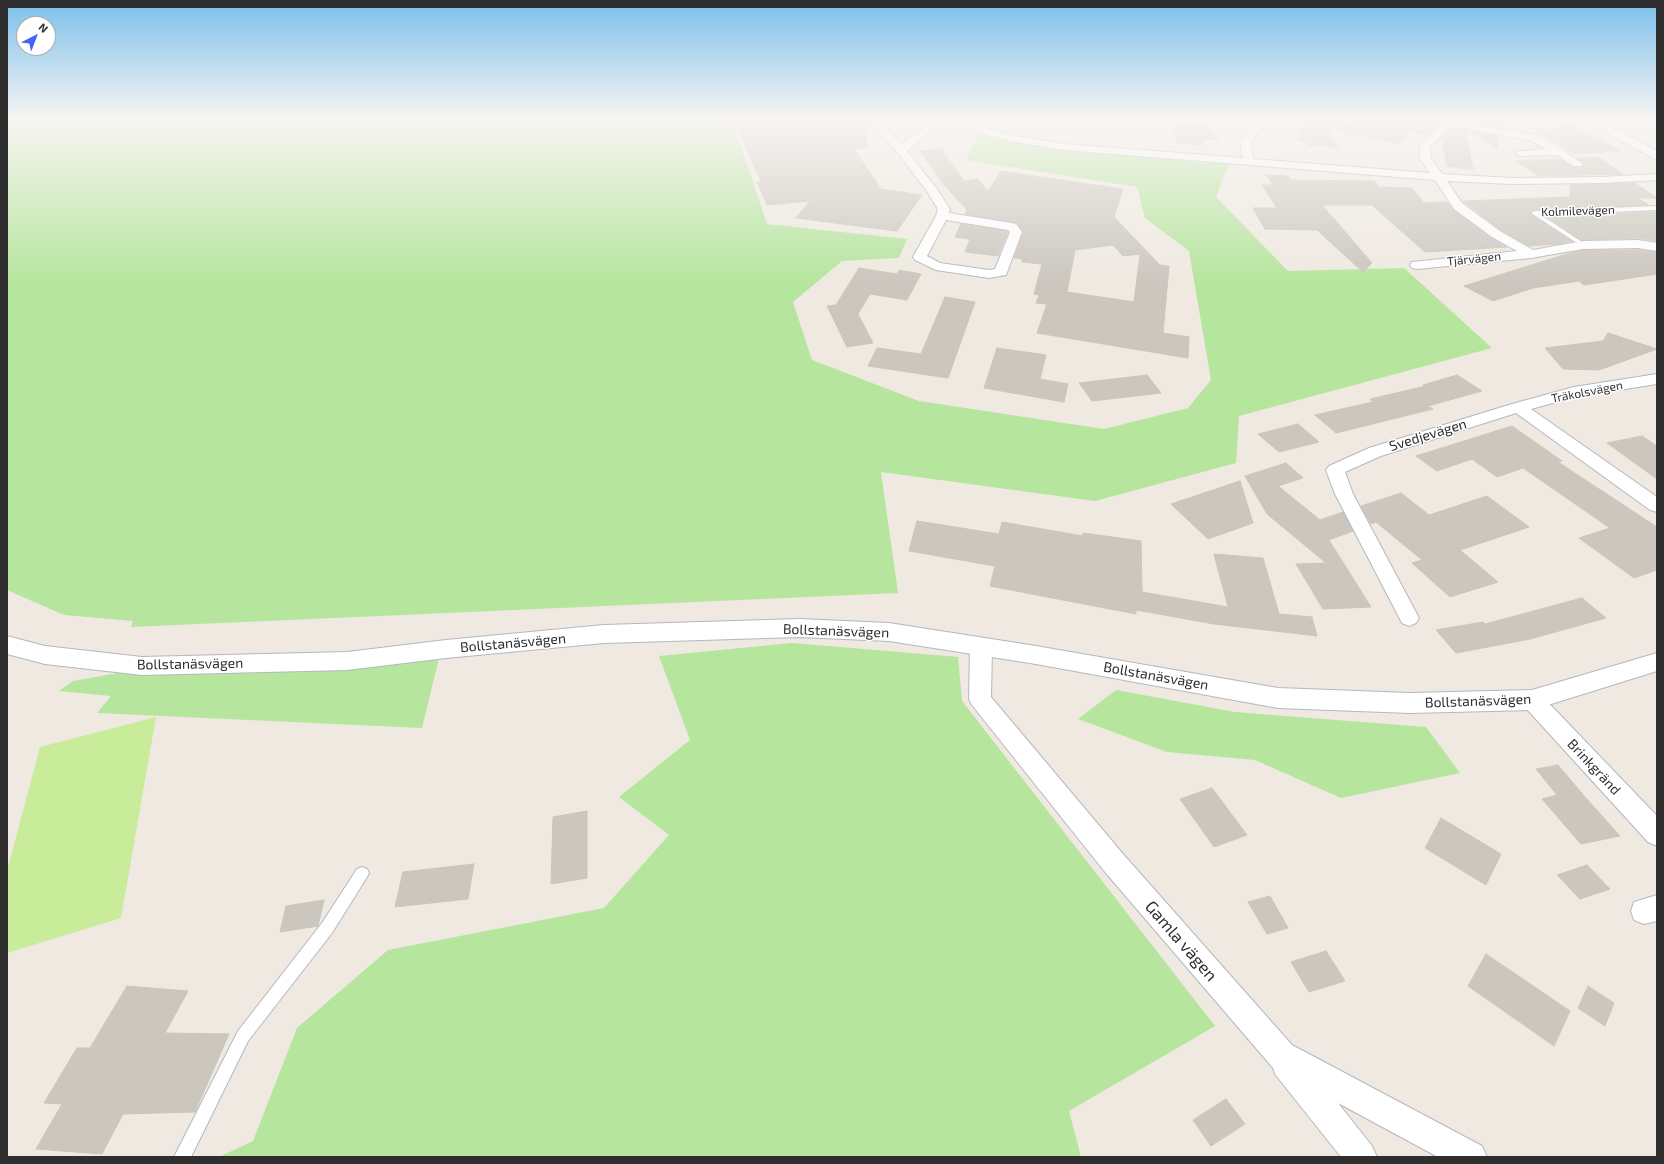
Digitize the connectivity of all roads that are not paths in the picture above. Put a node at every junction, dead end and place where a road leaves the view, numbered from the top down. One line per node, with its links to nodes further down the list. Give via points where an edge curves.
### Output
1 (919, 173): 7 (street, via 944,209)
2 (1394, 173): 4 (street)
3 (1435, 173): 4 (street)
4 (1437, 177): 5 (street, via 1512,181); 10 (street, via 1458,206 1496,234)
5 (1657, 177)
6 (1657, 208): 8 (lane, Kolmilevägen, via 1534,213)
7 (942, 216): 7 (street, via 920,257 936,266 989,274 1001,272 1016,232 1012,227)
8 (1583, 245): 9 (street, via 1638,244); 10 (street)
9 (1657, 247)
10 (1530, 254): 11 (street, Tjärvägen)
11 (1417, 265)
12 (1657, 379): 13 (street, Träkolsvägen, via 1574,392)
13 (1518, 407): 14 (street); 15 (street, Svedjevägen, via 1375,452 1334,470)
14 (1657, 506)
15 (1409, 618)
16 (7, 645): 17 (street, Bollstanäsvägen, via 45,655 142,666 347,660 604,634 800,628 889,632)
17 (981, 647): 19 (street, Bollstanäsvägen, via 1278,698 1410,703); 22 (street, Gamla vägen, via 980,698 1114,864)
18 (1657, 662): 19 (street, Bollstanäsvägen)
19 (1532, 700): 20 (street, Brinkgränd)
20 (1657, 834)
21 (362, 874): 23 (lane, via 327,928 243,1036)
22 (1281, 1056): 24 (street); 25 (street, Gamla vägen)
23 (182, 1157)
24 (1361, 1157)
25 (1471, 1157)

